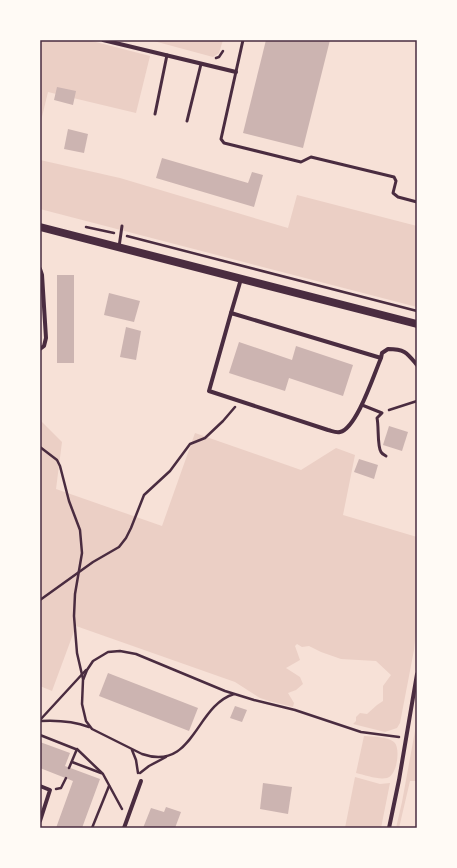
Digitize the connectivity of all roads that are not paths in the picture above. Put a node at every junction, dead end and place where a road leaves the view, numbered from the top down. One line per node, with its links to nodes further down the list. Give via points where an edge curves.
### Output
1 (103, 40): 3 (street)
2 (243, 40): 5 (lane)
3 (167, 55): 4 (street); 6 (lane)
4 (201, 64): 5 (street); 7 (lane)
5 (236, 72): 8 (lane, via 221,139 224,143 301,162 311,157 394,177 396,181 393,193)
6 (155, 114)
7 (187, 121)
8 (417, 202)
9 (122, 226): 11 (lane)
10 (40, 227): 11 (main road)
11 (119, 247): 13 (main road)
12 (40, 269): 16 (street, via 46,338 44,346)
13 (241, 279): 14 (street); 15 (main road)
14 (231, 313): 17 (street); 19 (street, via 209,391 338,432 343,431)
15 (417, 324)
16 (40, 349)
17 (380, 358): 18 (street, via 388,349 397,349 407,352); 19 (street)
18 (417, 365)
19 (362, 405): 20 (lane, via 382,413 377,418 379,446)
20 (386, 456)
21 (417, 674): 26 (street)
22 (140, 781): 25 (street)
23 (40, 786): 24 (street, via 50,790)
24 (40, 821)
25 (124, 828)
26 (389, 828)

